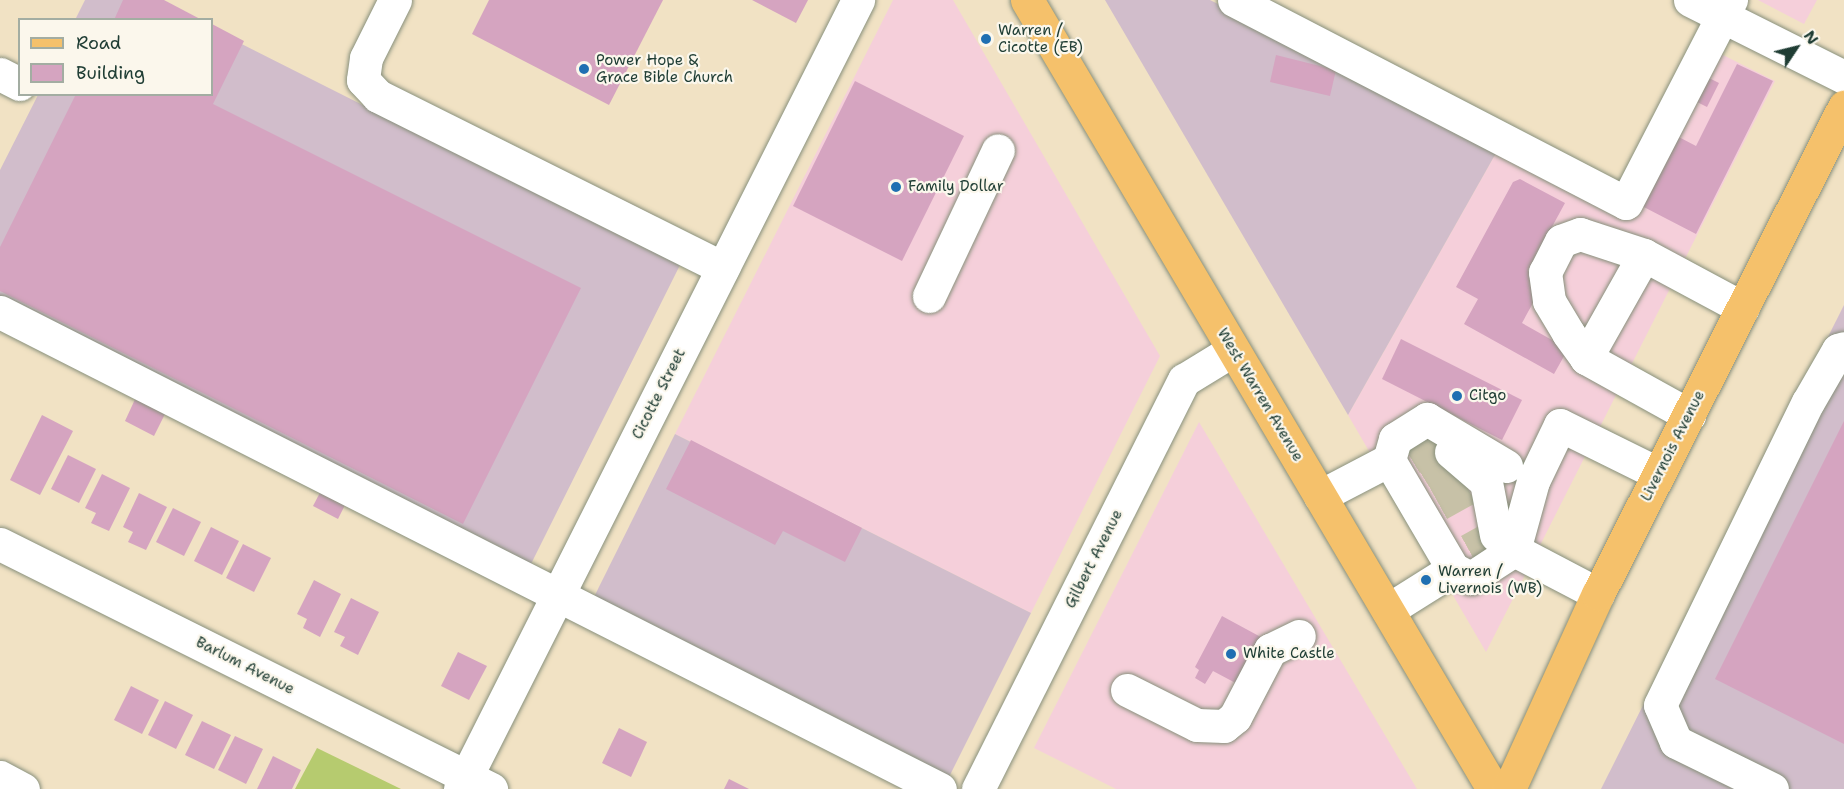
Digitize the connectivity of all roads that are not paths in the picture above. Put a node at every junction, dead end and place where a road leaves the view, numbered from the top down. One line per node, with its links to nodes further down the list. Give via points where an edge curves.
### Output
1 (395, 0): 13 (street, via 366,58 363,80 378,96)
2 (858, 0): 13 (street, Cicotte Street)
3 (1027, 0): 18 (main road, West Warren Avenue)
4 (1234, 0): 6 (street, via 1626,204)
5 (1690, 0): 6 (street)
6 (1727, 8): 8 (street)
7 (0, 74): 9 (street)
8 (1844, 77)
9 (18, 83)
10 (1844, 107): 15 (main road, Livernois Avenue)
11 (998, 150): 14 (street)
12 (1644, 255): 15 (street); 19 (street); 19 (street, via 1580,234 1561,241 1545,272 1549,301)
13 (723, 268): 27 (street, Cicotte Street)
14 (929, 296)
15 (1743, 308): 20 (main road, Livernois Avenue)
16 (0, 312): 27 (street)
17 (1844, 348): 39 (street, via 1838,350 1808,402 1660,705 1676,742)
18 (1233, 350): 24 (main road, West Warren Avenue); 36 (street, Gilbert Avenue, via 1184,380)
19 (1587, 358): 20 (street)
20 (1689, 415): 22 (main road, Livernois Avenue)
21 (1480, 470): 22 (street, via 1560,425); 23 (street, via 1427,419 1395,439); 25 (street); 25 (street)
22 (1659, 474): 28 (main road, Livernois Avenue)
23 (1419, 488): 24 (street); 25 (street)
24 (1320, 496): 29 (main road, West Warren Avenue)
25 (1479, 542): 28 (street); 29 (street)
26 (0, 544): 33 (street, Barlum Avenue)
27 (558, 594): 33 (street, Cicotte Street); 35 (street)
28 (1598, 594): 38 (main road, Livernois Avenue)
29 (1388, 610): 37 (main road, West Warren Avenue)
30 (1299, 636): 31 (street, via 1270,650 1235,717 1224,726 1197,725)
31 (1127, 690)
32 (0, 777): 34 (street)
33 (472, 785)
34 (23, 789)
35 (940, 789)
36 (978, 789)
37 (1493, 789)
38 (1509, 789)
39 (1772, 789)

